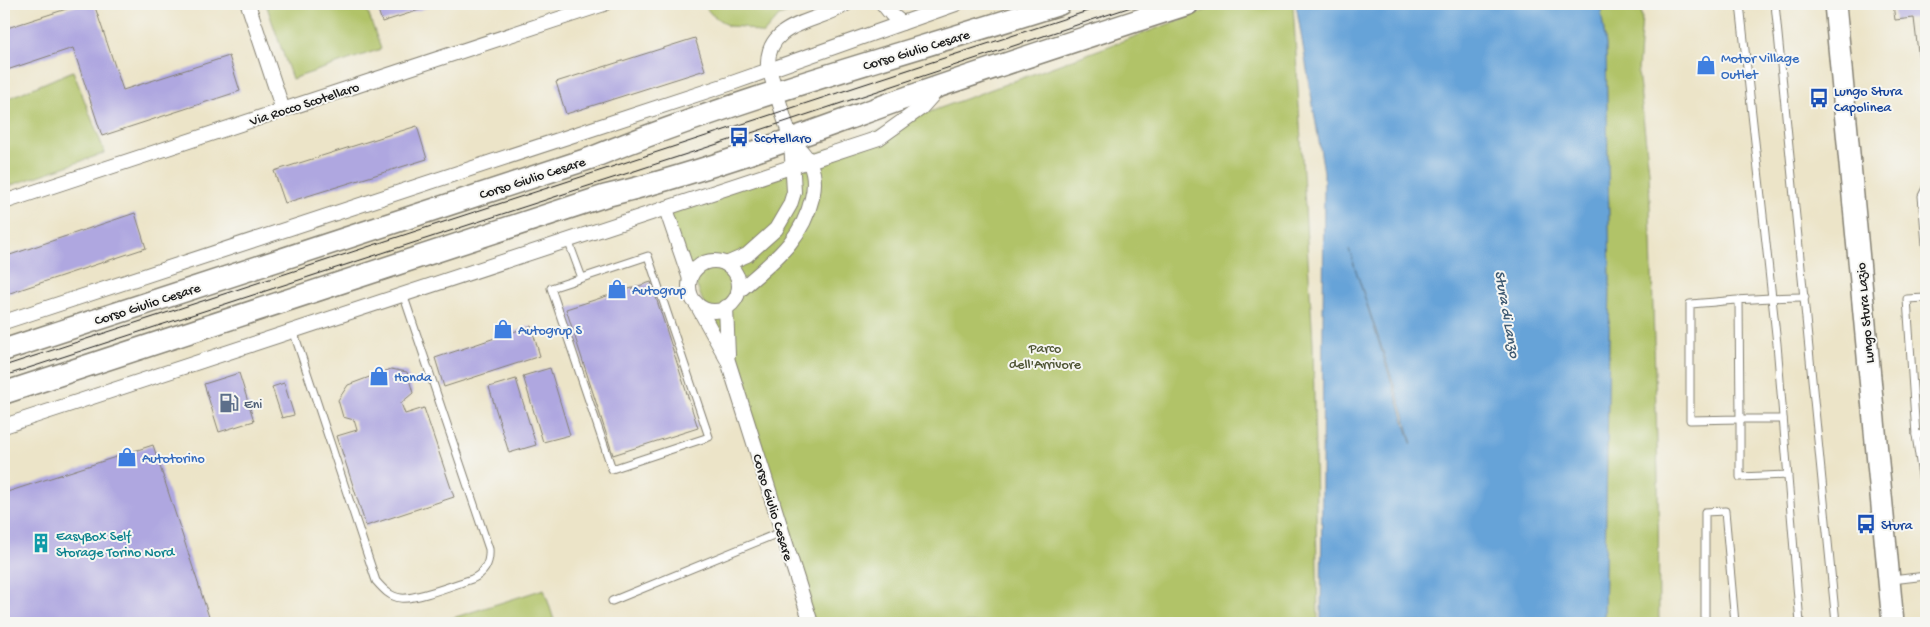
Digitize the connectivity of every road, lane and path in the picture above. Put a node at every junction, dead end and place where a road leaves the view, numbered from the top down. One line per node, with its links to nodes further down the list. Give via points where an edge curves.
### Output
1 (248, 4): 16 (street)
2 (604, 4): 11 (street, Via Rocco Scotellaro)
3 (846, 4): 13 (street, via 778,36 768,56)
4 (883, 4): 12 (street)
5 (956, 4): 12 (street, Corso Giulio Cesare)
6 (1060, 4): 15 (main road, Corso Giulio Cesare)
7 (1188, 4): 14 (main road)
8 (1740, 4): 30 (lane)
9 (1775, 4): 31 (lane)
10 (1835, 4): 50 (main road, Lungo Stura Lazio)
11 (570, 9): 16 (street, Via Rocco Scotellaro)
12 (902, 23): 13 (street, Corso Giulio Cesare)
13 (769, 71): 15 (street); 36 (street, Corso Giulio Cesare)
14 (940, 86): 17 (main road); 18 (street, via 921,108 880,138)
15 (776, 93): 17 (street); 38 (main road, Corso Giulio Cesare, via 650,134 591,158)
16 (283, 110): 21 (street, Via Rocco Scotellaro)
17 (791, 140): 18 (street); 19 (street); 40 (main road, via 659,183 605,196)
18 (810, 162): 19 (street); 28 (street, via 814,189 802,228 788,246)
19 (793, 168): 22 (street); 25 (street, via 794,192 784,218 762,244)
20 (1926, 188): 24 (lane, via 1922,196)
21 (4, 202)
22 (666, 208): 23 (street); 27 (street)
23 (568, 240): 26 (lane); 29 (street)
24 (1926, 245)
25 (726, 264): 27 (street, via 707,262 696,268); 28 (street, via 738,279)
26 (582, 278): 26 (lane, via 648,256 709,437 612,470 551,288)
27 (690, 280): 34 (street, via 690,292)
28 (738, 292): 35 (street)
29 (403, 294): 37 (street); 37 (lane, via 489,549 487,565 472,579 408,598 394,596 376,581)
30 (1772, 297): 31 (lane); 33 (lane); 41 (lane)
31 (1805, 297): 56 (lane)
32 (1926, 298): 44 (lane, via 1907,299)
33 (1739, 300): 42 (lane); 42 (lane, via 1690,304 1690,420)
34 (696, 303): 35 (street, via 714,310); 39 (street, Corso Giulio Cesare)
35 (726, 307): 39 (street, Corso Giulio Cesare)
36 (4, 322)
37 (292, 330): 43 (street)
38 (4, 350)
39 (728, 361): 48 (street, Corso Giulio Cesare)
40 (4, 393)
41 (1783, 419): 42 (lane); 46 (lane)
42 (1740, 420): 46 (lane, via 1740,477)
43 (4, 426)
44 (1916, 434): 45 (lane); 47 (lane)
45 (1926, 434)
46 (1788, 474): 55 (lane)
47 (1926, 504)
48 (781, 532): 51 (lane); 52 (street, Corso Giulio Cesare)
49 (1926, 576): 50 (lane)
50 (1889, 580): 57 (main road, Lungo Stura Lazio)
51 (612, 602)
52 (811, 623)
53 (1705, 623): 54 (lane, via 1705,512 1725,511)
54 (1735, 623)
55 (1800, 623)
56 (1836, 623)
57 (1893, 623)

